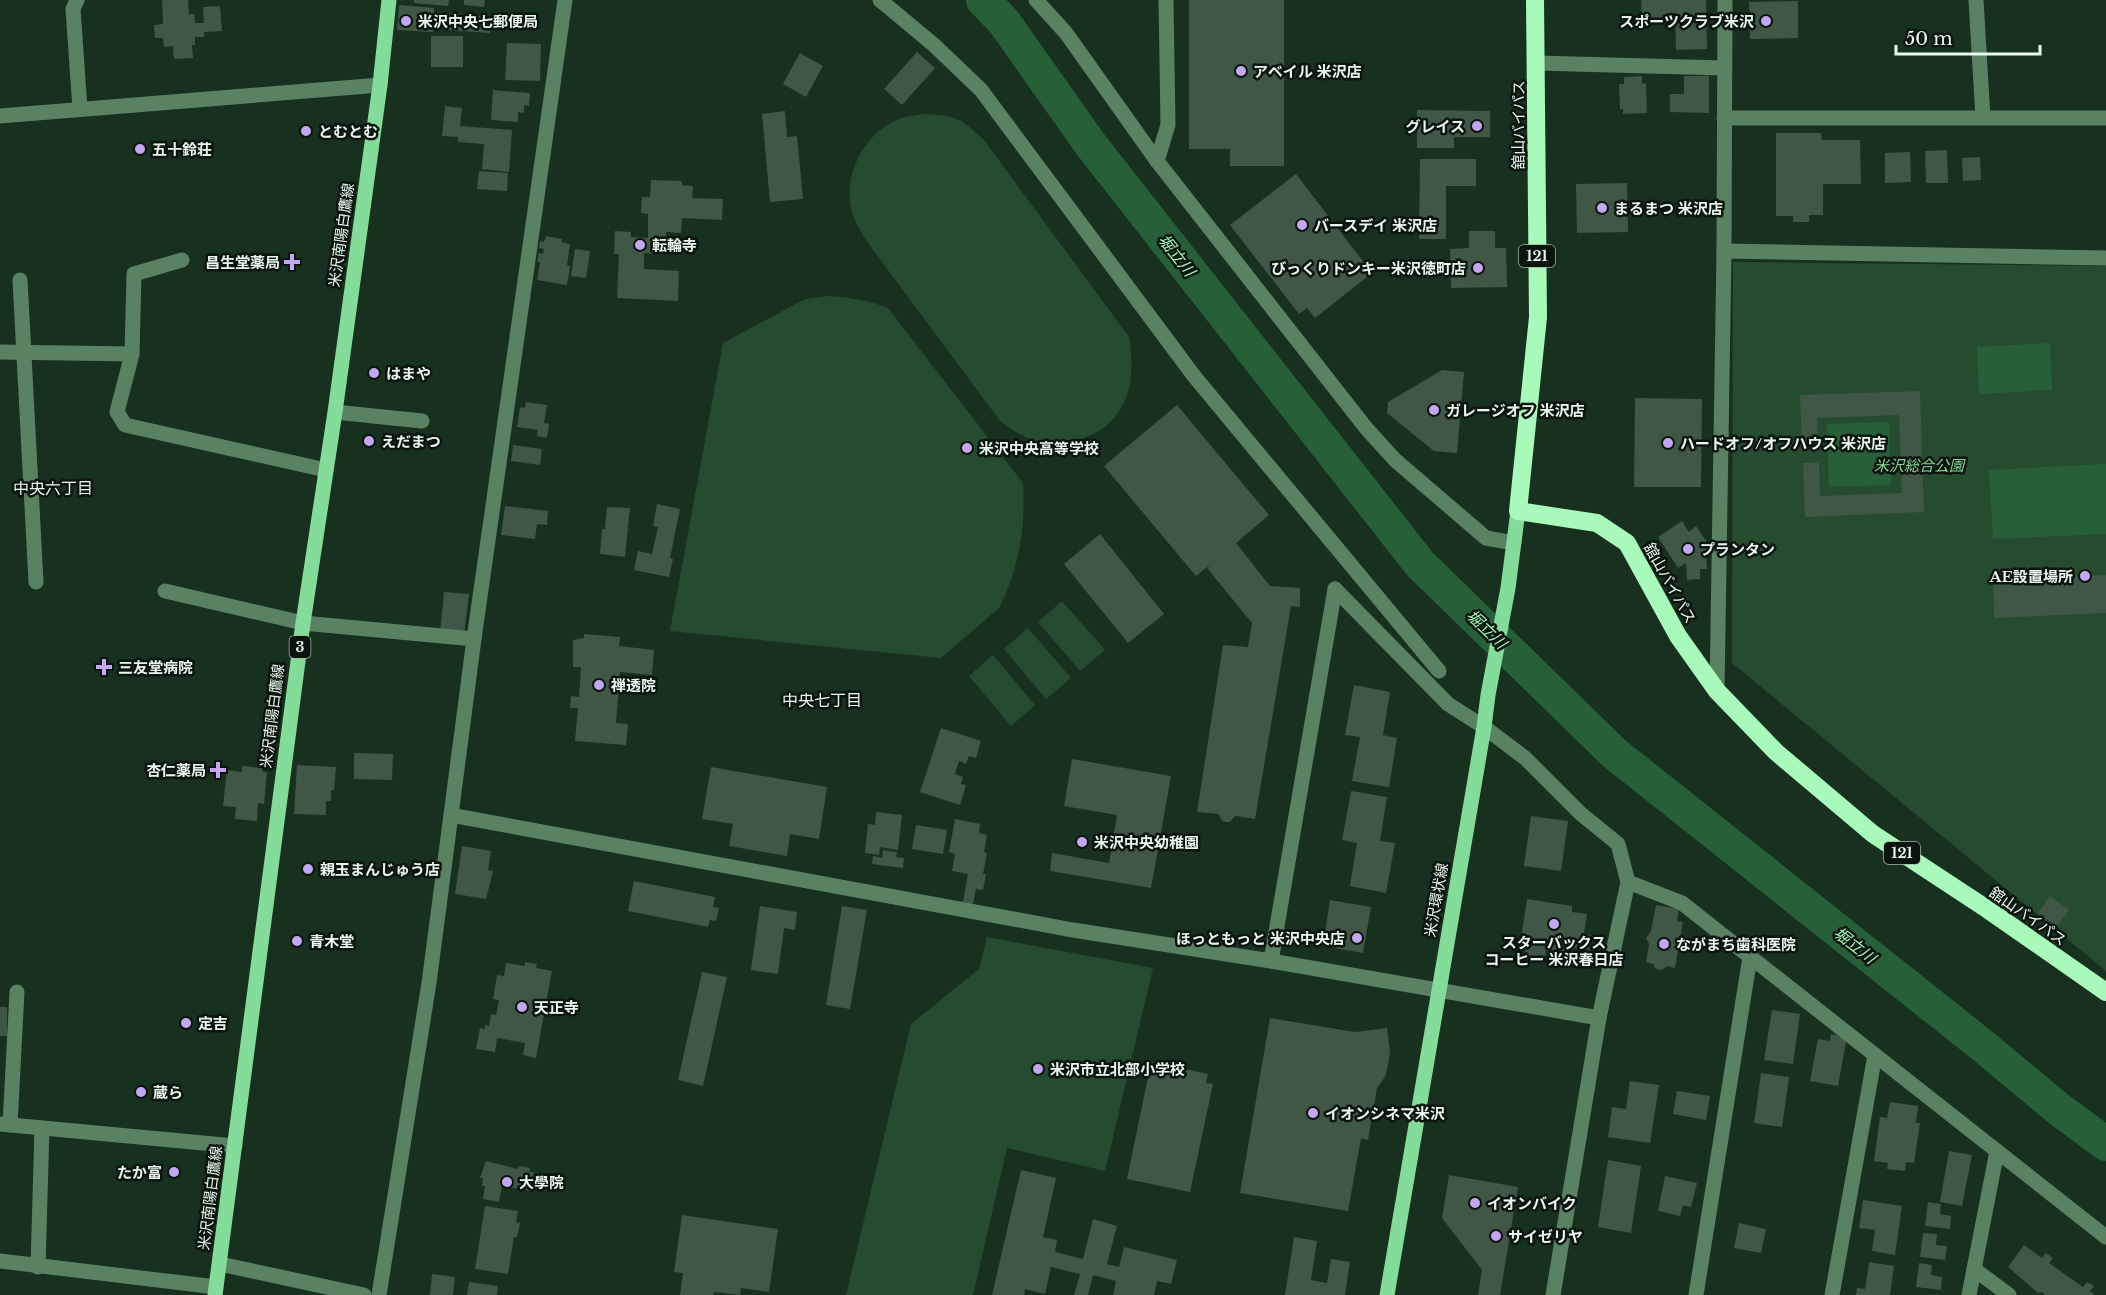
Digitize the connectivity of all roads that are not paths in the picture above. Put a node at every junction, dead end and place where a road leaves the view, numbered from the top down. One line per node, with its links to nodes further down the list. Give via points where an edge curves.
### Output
1 (76, 0): 13 (street, via 73,9)
2 (389, 0): 12 (main road, 米沢南陽白鷹線 / 3)
3 (565, 0): 34 (street)
4 (880, 0): 35 (street, via 981,90 1194,376)
5 (1036, 0): 18 (street, via 1066,33)
6 (1166, 0): 18 (street, via 1168,125)
7 (1535, 0): 10 (highway, 舘山バイパス / 121)
8 (1725, 0): 11 (street)
9 (1976, 0): 16 (street)
10 (1536, 63): 11 (street); 29 (highway, 舘山バイパス / 121, via 1538,318)
11 (1724, 68): 15 (street)
12 (380, 85): 13 (street); 26 (main road, 米沢南陽白鷹線 / 3)
13 (80, 109): 14 (street)
14 (0, 116)
15 (1725, 118): 16 (street); 19 (street)
16 (1983, 118): 17 (street)
17 (2106, 118)
18 (1157, 161): 30 (street, via 1395,460 1486,537)
19 (1724, 251): 20 (street); 36 (street)
20 (2106, 258)
21 (182, 260): 25 (street, via 134,274)
22 (20, 280): 24 (street)
23 (0, 352): 24 (street)
24 (25, 352): 25 (street); 31 (street)
25 (132, 354): 28 (street, via 117,412 125,425)
26 (335, 412): 27 (street); 28 (main road, 米沢南陽白鷹線 / 3)
27 (422, 421)
28 (326, 470): 33 (main road, 米沢南陽白鷹線 / 3)
29 (1518, 511): 30 (main road, 米沢環状線); 36 (highway, 舘山バイパス / 121, via 1597,523 1627,543 1678,636)
30 (1514, 543): 37 (main road, 米沢環状線)
31 (36, 582)
32 (165, 591): 33 (street)
33 (303, 623): 34 (street); 49 (main road, 米沢南陽白鷹線 / 3)
34 (474, 639): 38 (street)
35 (1439, 671)
36 (1717, 691): 44 (highway, 舘山バイパス / 121, via 1776,752 1873,834)
37 (1484, 727): 39 (street, via 1525,758 1580,813 1618,844); 41 (street, via 1448,704 1335,590); 42 (main road, 米沢環状線)
38 (451, 815): 41 (street, via 1073,930); 58 (street, via 429,983)
39 (1628, 882): 40 (street, via 1682,903); 45 (street)
40 (1750, 957): 46 (street); 61 (street)
41 (1271, 961): 42 (street)
42 (1438, 991): 45 (street); 59 (main road, 米沢環状線)
43 (17, 992): 47 (street)
44 (2106, 992)
45 (1599, 1018): 60 (street)
46 (1875, 1055): 50 (street); 62 (street)
47 (5, 1125): 48 (street)
48 (42, 1128): 49 (street); 54 (street)
49 (235, 1146): 53 (main road, 米沢南陽白鷹線 / 3)
50 (1996, 1151): 51 (street); 55 (street)
51 (2106, 1237)
52 (0, 1260): 54 (street)
53 (220, 1264): 56 (main road, 米沢南陽白鷹線 / 3); 57 (street)
54 (38, 1267): 56 (street)
55 (1974, 1269): 63 (street); 64 (street)
56 (215, 1291)
57 (364, 1295)
58 (379, 1295)
59 (1387, 1295)
60 (1553, 1295)
61 (1696, 1295)
62 (1832, 1295)
63 (1969, 1295)
64 (2009, 1295)

